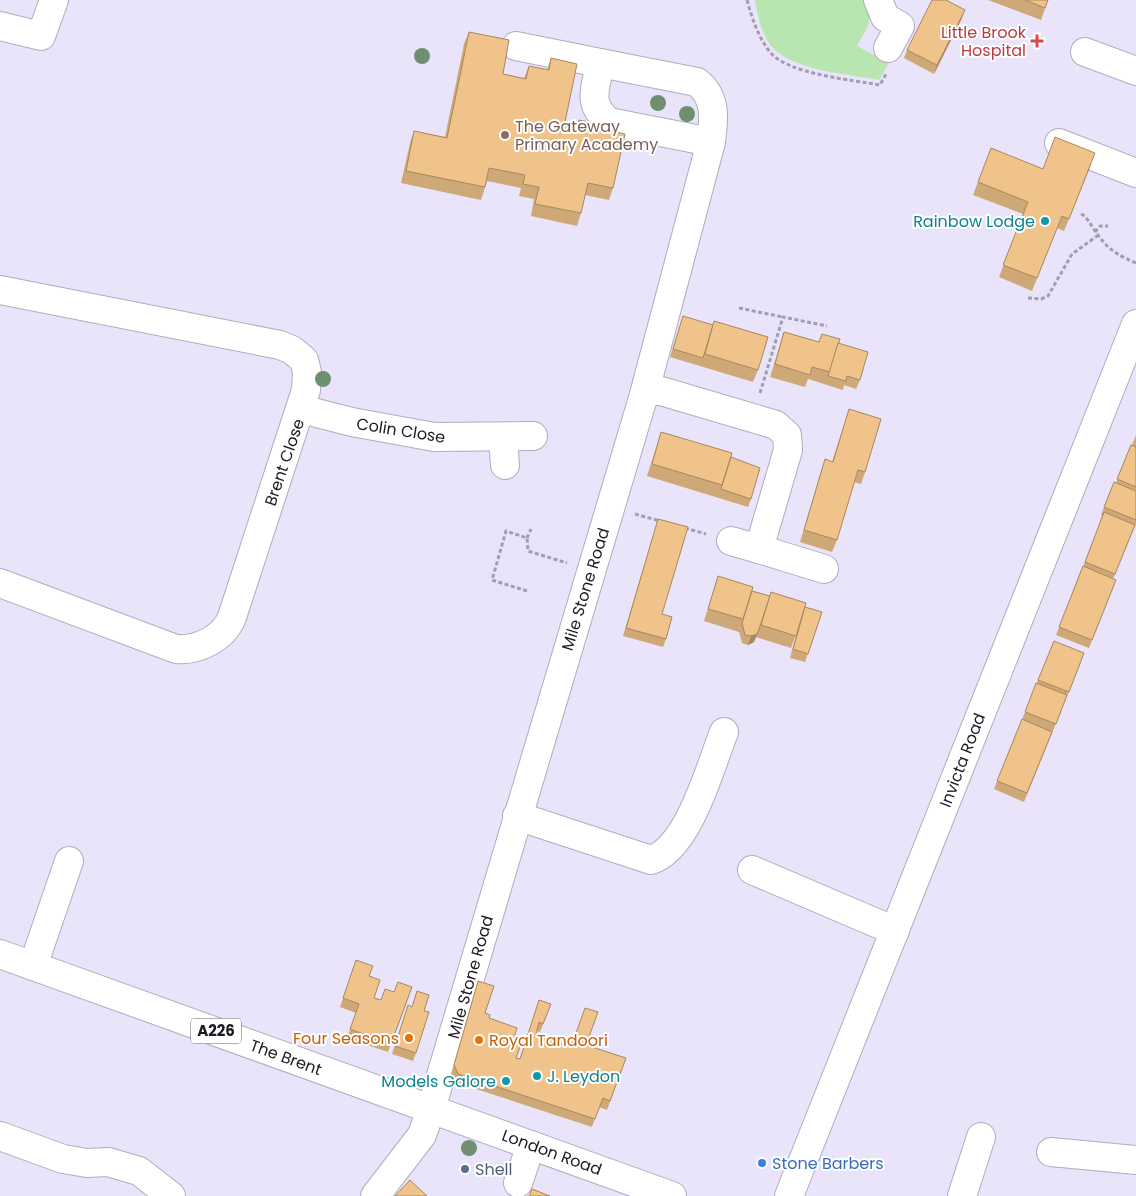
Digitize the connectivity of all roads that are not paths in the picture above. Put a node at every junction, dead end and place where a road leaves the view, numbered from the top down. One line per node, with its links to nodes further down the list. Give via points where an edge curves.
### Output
1 (54, 0): 3 (street, via 41,36)
2 (878, 0): 5 (street, via 884,17 900,26)
3 (0, 26)
4 (516, 46): 7 (street, Mile Stone Road)
5 (888, 48)
6 (1085, 52): 8 (street)
7 (600, 63): 9 (street, Mile Stone Road, via 697,82 712,100); 9 (street, via 594,104 599,114 609,122)
8 (1136, 71)
9 (711, 142): 14 (street, Mile Stone Road)
10 (1058, 142): 11 (street)
11 (1131, 174)
12 (0, 290): 15 (street, Brent Close, via 285,346 298,354 307,369)
13 (1136, 324): 27 (street, Invicta Road)
14 (642, 398): 20 (street, via 651,391 661,391 776,424 787,435 788,450); 24 (street, Mile Stone Road)
15 (301, 409): 17 (street, Colin Close, via 434,438); 22 (street, Brent Close, via 232,617 226,629 214,639 188,648 170,647)
16 (533, 436): 17 (street, Colin Close)
17 (503, 438): 18 (street)
18 (505, 465)
19 (731, 541): 20 (street)
20 (759, 549): 21 (street)
21 (824, 569)
22 (0, 583)
23 (724, 732): 24 (street, via 693,810 676,842 660,857 651,860)
24 (517, 816): 30 (street, Mile Stone Road)
25 (68, 861): 29 (street)
26 (752, 870): 27 (street)
27 (895, 931): 40 (street, Invicta Road)
28 (0, 954): 29 (street, The Brent / A226)
29 (33, 966): 30 (street, The Brent / A226)
30 (431, 1109): 33 (street, London Road / A226); 39 (street, Mile Stone Road, via 422,1134)
31 (0, 1136): 38 (street, via 63,1159 108,1162 139,1171)
32 (982, 1137): 41 (street)
33 (531, 1145): 36 (street); 37 (street, London Road / A226)
34 (1052, 1152): 35 (street)
35 (1136, 1160)
36 (518, 1183)
37 (657, 1193)
38 (171, 1196)
39 (375, 1196)
40 (789, 1196)
41 (962, 1196)

